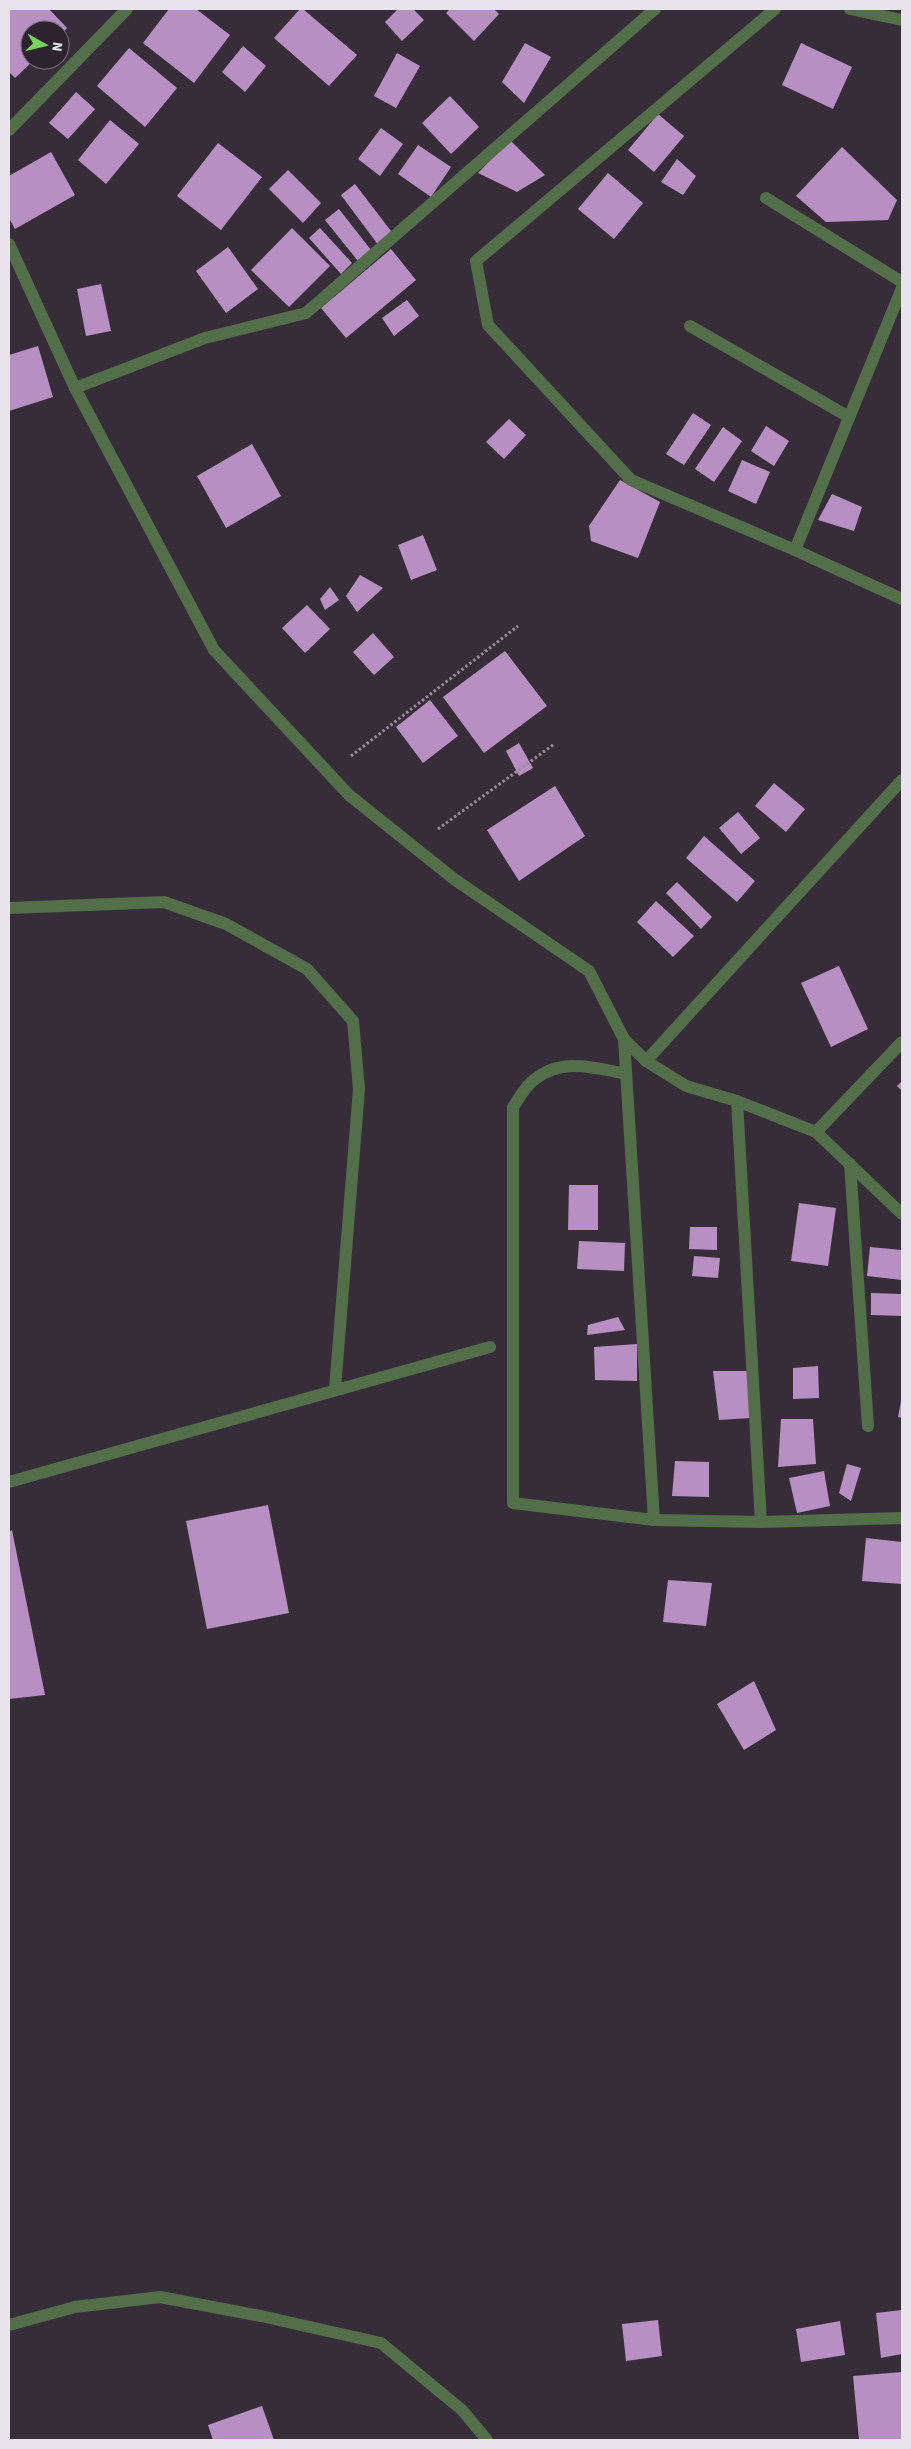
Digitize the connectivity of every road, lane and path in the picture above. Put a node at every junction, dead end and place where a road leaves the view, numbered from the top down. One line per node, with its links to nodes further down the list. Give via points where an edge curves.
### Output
1 (127, 9): 6 (street)
2 (655, 9): 12 (street, via 306,313 205,338)
3 (775, 9): 14 (street, via 476,261 488,325 631,480)
4 (850, 9): 5 (street)
5 (902, 20)
6 (9, 130)
7 (766, 198): 9 (street)
8 (9, 244): 12 (street)
9 (902, 282)
10 (902, 288): 13 (street)
11 (690, 326): 13 (street)
12 (75, 388): 18 (street, via 214,650)
13 (849, 417): 14 (street)
14 (794, 550): 15 (street)
15 (902, 599)
16 (518, 626): 18 (path)
17 (553, 745): 20 (path)
18 (328, 773): 20 (street, via 348,795)
19 (902, 780): 24 (street)
20 (414, 847): 22 (street, via 454,879 589,970)
21 (9, 908): 31 (street, via 164,902 226,924 308,969 353,1021 359,1089)
22 (624, 1038): 24 (street); 25 (street)
23 (902, 1042): 27 (street)
24 (646, 1061): 26 (street, via 686,1086)
25 (626, 1074): 35 (street); 35 (street, via 586,1066 556,1067 533,1080 512,1108 512,1503)
26 (737, 1101): 27 (street); 36 (street)
27 (816, 1132): 28 (street)
28 (850, 1164): 29 (street); 32 (street)
29 (902, 1214)
30 (490, 1347): 31 (street)
31 (335, 1389): 33 (street)
32 (868, 1426)
33 (9, 1482)
34 (902, 1518): 36 (street)
35 (654, 1520): 36 (street)
36 (761, 1522)
37 (9, 2325): 38 (street, via 75,2307 160,2297 380,2343 462,2410)
38 (487, 2440)

